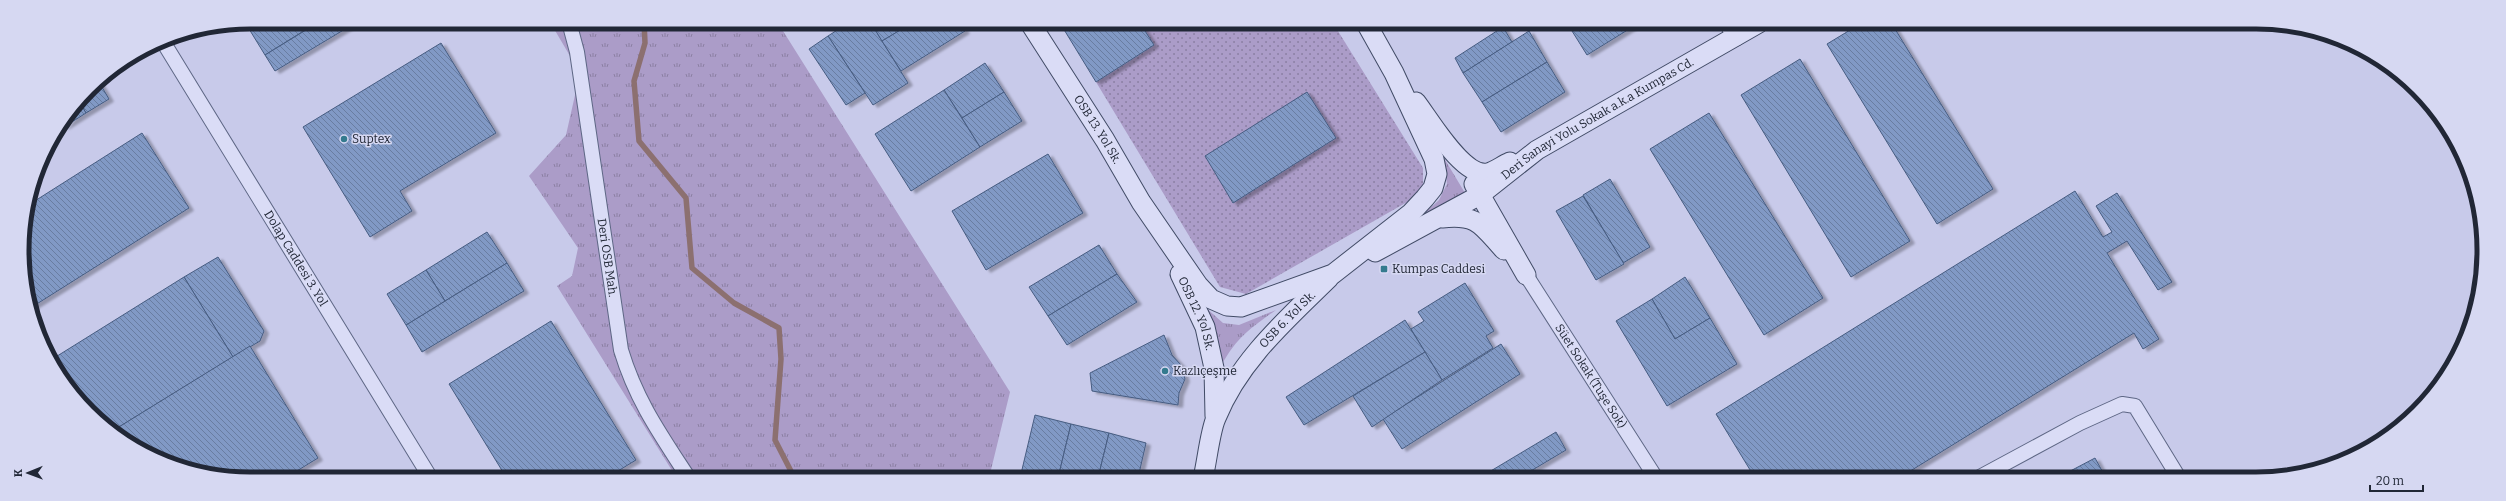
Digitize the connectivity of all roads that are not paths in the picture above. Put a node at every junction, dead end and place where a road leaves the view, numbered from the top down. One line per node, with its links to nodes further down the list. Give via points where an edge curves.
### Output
1 (571, 29): 18 (street, Deri OSB Mah., via 577,52 621,350 642,407)
2 (1034, 29): 13 (main road, OSB 13. Yol Sk.)
3 (1369, 29): 6 (main road)
4 (1732, 30): 7 (main road, Deri Sanayi Yolu Sokak a.k.a Kumpas Cd.)
5 (166, 46): 17 (street, Dolap Caddesi 3. Yol)
6 (1394, 73): 8 (main road); 14 (main road, via 1434,159 1436,174 1433,188 1411,213)
7 (1537, 150): 8 (main road, via 1487,173 1474,172); 9 (main road, Deri Sanayi Yolu Sokak a.k.a Kumpas Cd.)
8 (1461, 162): 10 (main road)
9 (1501, 178): 10 (main road, Deri Sanayi Yolu Sokak a.k.a Kumpas Cd.); 12 (street, via 1492,190 1490,202)
10 (1480, 195): 11 (main road, Deri Sanayi Yolu Sokak a.k.a Kumpas Cd.); 12 (main road)
11 (1439, 218): 14 (main road, OSB 6. Yol Sk.); 15 (main road, via 1461,216 1474,219)
12 (1495, 220): 15 (main road)
13 (1163, 236): 14 (main road, via 1198,285 1212,299 1227,306 1241,307 1256,303); 16 (main road, OSB 12. Yol Sk., via 1205,327 1214,368)
14 (1333, 274): 16 (main road, OSB 6. Yol Sk., via 1263,344 1239,374)
15 (1526, 274): 20 (street, Süet Sokak (Tuşe Sok))
16 (1215, 419): 19 (main road, OSB 6. Yol Sk.)
17 (427, 472)
18 (685, 472)
19 (1204, 472)
20 (1652, 472)
21 (1989, 472): 22 (street, via 2122,404 2135,406)
22 (2175, 472)

